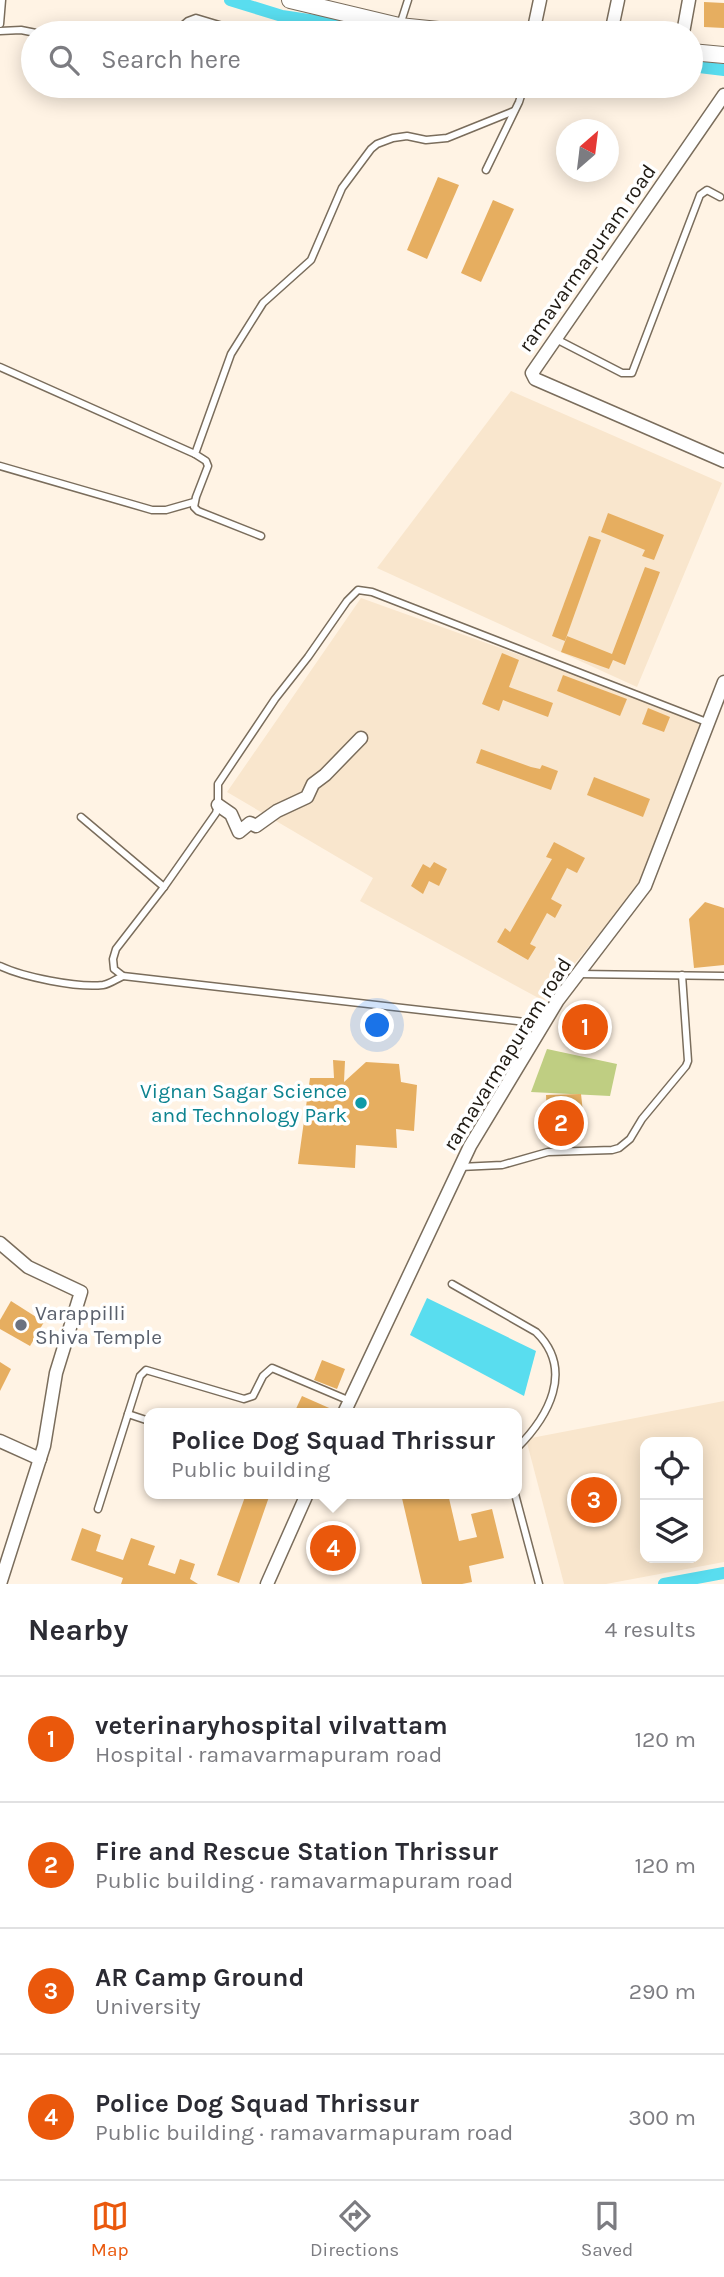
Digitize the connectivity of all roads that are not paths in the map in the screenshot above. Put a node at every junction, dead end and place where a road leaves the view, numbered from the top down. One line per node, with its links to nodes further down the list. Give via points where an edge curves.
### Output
1 (2, 0): 14 (lane)
2 (290, 0): 9 (street)
3 (408, 0): 10 (lane)
4 (540, 0): 11 (street)
5 (618, 0): 12 (street)
6 (689, 0): 13 (street)
7 (188, 21): 8 (lane)
8 (206, 21)
9 (378, 21)
10 (401, 21)
11 (536, 21)
12 (614, 21)
13 (685, 21)
14 (0, 24)
15 (21, 30): 16 (lane)
16 (0, 31)
17 (703, 53): 18 (street)
18 (724, 55)
19 (724, 95): 24 (street, ramavarmapuram road)
20 (519, 98): 21 (lane)
21 (514, 111): 22 (lane); 26 (lane, via 447,138 393,138 371,149 342,188 311,260 263,303 231,354)
22 (486, 170)
23 (720, 197): 24 (lane, via 707,190 700,195 632,373 622,373)
24 (554, 338): 27 (street, ramavarmapuram road, via 534,367 533,377)
25 (0, 367): 26 (lane)
26 (195, 454): 29 (lane, via 208,466)
27 (724, 461)
28 (0, 466): 29 (lane, via 152,510)
29 (194, 502): 30 (lane, via 198,511)
30 (261, 536)
31 (724, 682): 32 (street, ramavarmapuram road)
32 (709, 723): 34 (lane, via 358,590 275,699 218,784); 38 (street, ramavarmapuram road, via 645,886)
33 (361, 738): 34 (street, via 313,784 307,797 256,826 250,823 239,832 231,814)
34 (218, 805): 36 (lane)
35 (81, 817): 36 (lane)
36 (164, 887): 40 (lane, via 116,949 114,969)
37 (1, 969): 40 (lane, via 74,984 102,985)
38 (576, 974): 39 (lane); 42 (street, ramavarmapuram road)
39 (682, 975): 41 (lane); 43 (lane, via 688,1061 625,1144 612,1150 548,1153 502,1165)
40 (122, 976): 42 (lane)
41 (724, 976)
42 (543, 1024): 43 (street, ramavarmapuram road)
43 (460, 1167): 46 (street, ramavarmapuram road)
44 (0, 1243): 51 (street, via 28,1268 81,1292 56,1373)
45 (452, 1284): 50 (lane, via 537,1332 550,1349 555,1371 551,1403)
46 (347, 1407): 47 (lane, via 278,1369 268,1371 253,1396 244,1399 146,1370)
47 (128, 1414): 48 (lane); 54 (lane)
48 (144, 1419)
49 (0, 1441): 51 (street)
50 (522, 1443)
51 (40, 1459): 55 (street)
52 (305, 1499): 56 (street)
53 (516, 1499): 57 (lane)
54 (98, 1509)
55 (0, 1584)
56 (267, 1584)
57 (539, 1584)

